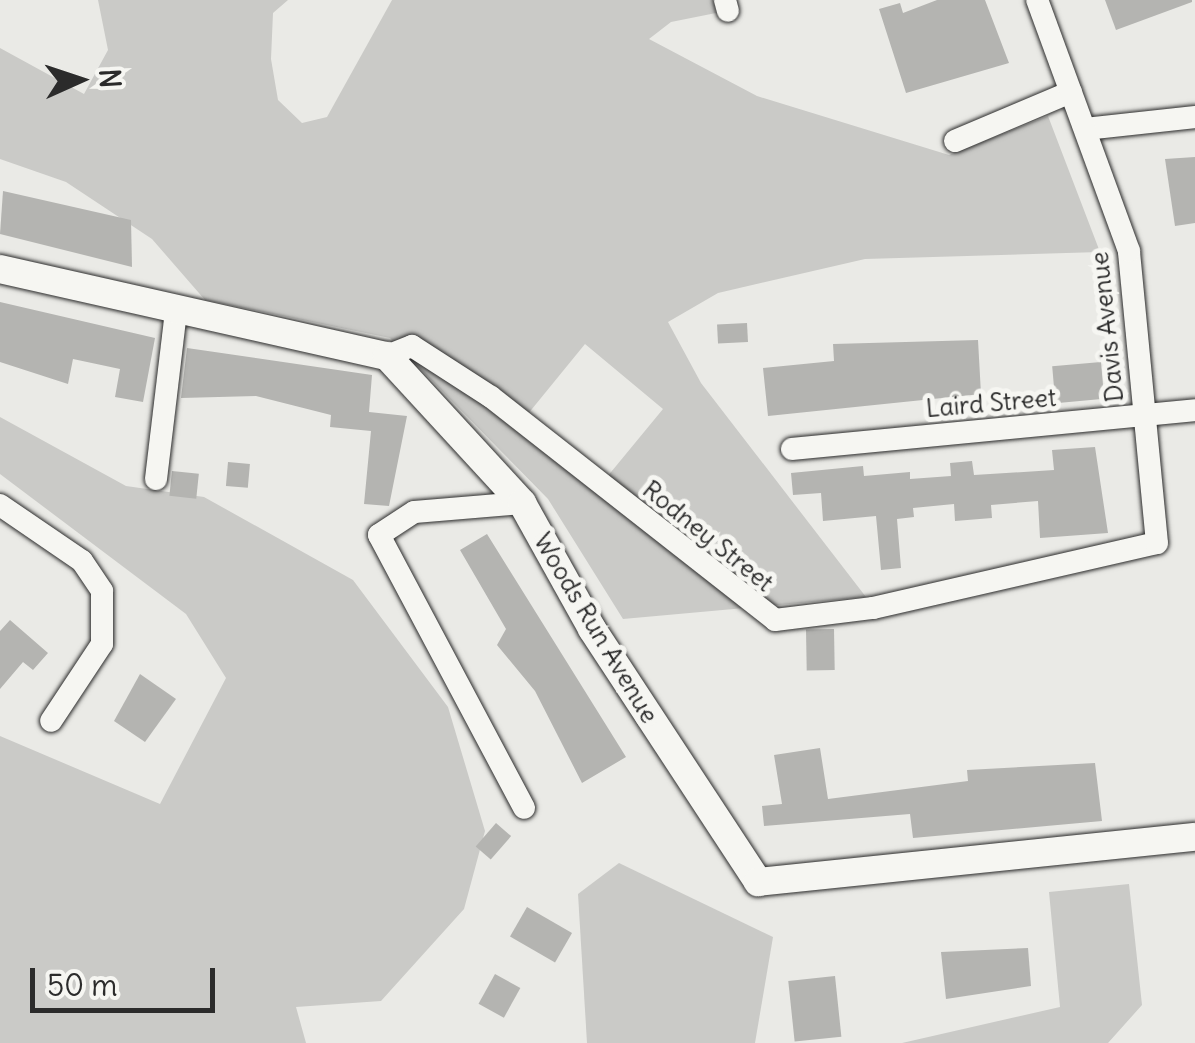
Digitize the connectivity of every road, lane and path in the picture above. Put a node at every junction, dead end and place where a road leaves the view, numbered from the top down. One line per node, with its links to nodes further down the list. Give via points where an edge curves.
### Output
1 (1037, 0): 2 (street, Davis Avenue)
2 (1071, 92): 4 (street, Davis Avenue); 5 (street)
3 (1195, 117): 4 (street)
4 (1084, 129): 10 (street, Davis Avenue, via 1129,251)
5 (955, 141)
6 (0, 270): 7 (street)
7 (176, 312): 8 (street); 12 (street)
8 (387, 356): 13 (street, Woods Run Avenue); 15 (street, Rodney Street, via 412,346 478,388 775,620 873,608)
9 (1195, 410): 10 (street, Laird Street)
10 (1144, 416): 11 (street, Laird Street); 15 (street, Davis Avenue)
11 (792, 448)
12 (156, 479)
13 (522, 503): 17 (street, via 414,512 390,520 379,545); 18 (street, Woods Run Avenue, via 592,629 758,882)
14 (0, 505): 16 (street, via 96,577 102,644)
15 (1158, 543)
16 (51, 721)
17 (524, 808)
18 (1195, 837)

